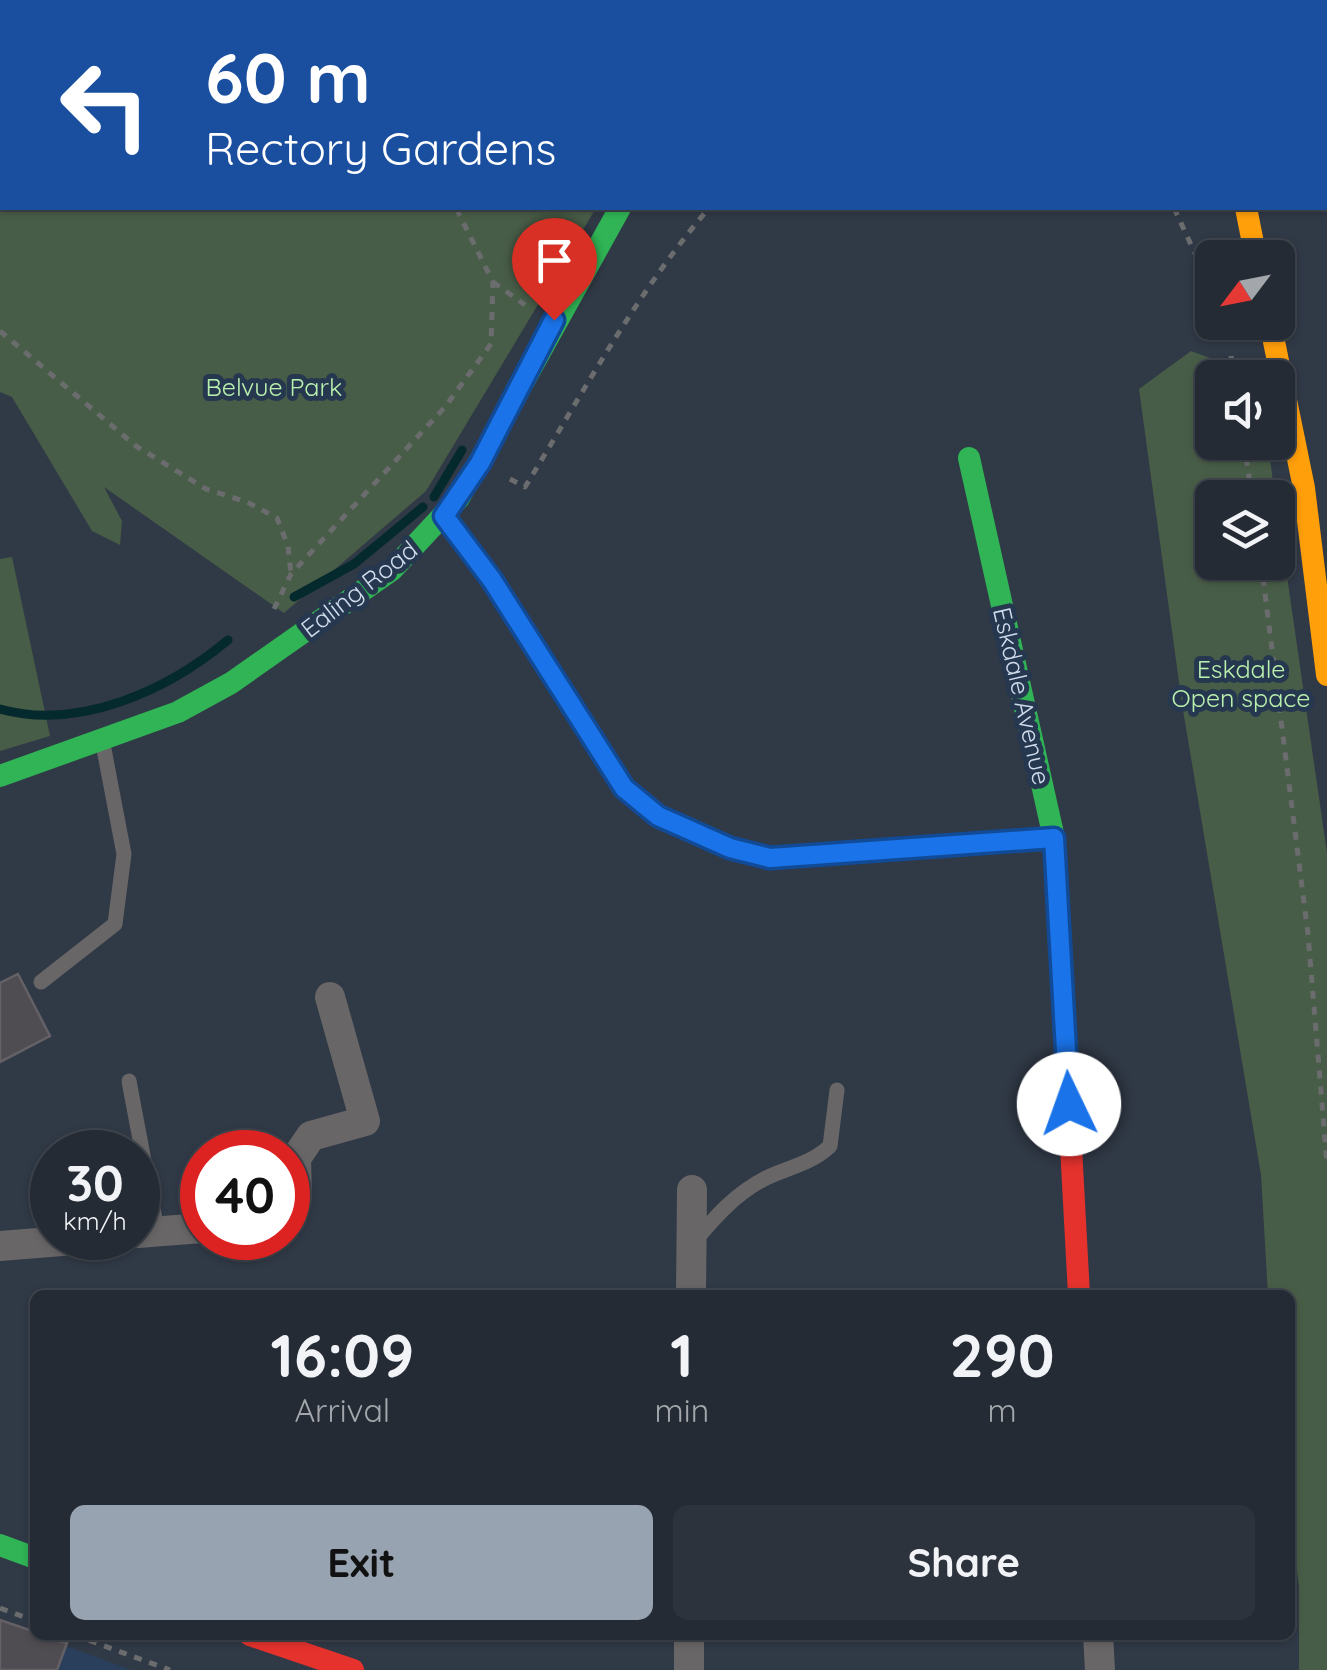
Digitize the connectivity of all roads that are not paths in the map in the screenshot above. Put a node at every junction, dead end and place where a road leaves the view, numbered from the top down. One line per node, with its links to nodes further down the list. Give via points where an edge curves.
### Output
1 (619, 210): 6 (main road, Ealing Road)
2 (1246, 210): 3 (main road)
3 (1252, 240)
4 (1274, 340): 7 (main road, via 1304,488)
5 (969, 458): 10 (main road, Eskdale Avenue)
6 (444, 516): 8 (main road, Ealing Road, via 392,570 231,683 178,712); 10 (main road, via 624,788 658,816 770,858)
7 (1327, 676)
8 (102, 740): 9 (main road, Ealing Road); 11 (lane, via 124,854 115,924)
9 (0, 776)
10 (1054, 838): 22 (main road, Eskdale Avenue)
11 (41, 982)
12 (330, 997): 16 (street, via 365,1122)
13 (129, 1081): 15 (lane)
14 (837, 1090): 19 (lane, via 830,1146 816,1160 767,1178 727,1203)
15 (135, 1130)
16 (310, 1139)
17 (692, 1190): 19 (street)
18 (30, 1244): 20 (street)
19 (692, 1245): 21 (street)
20 (0, 1246)
21 (691, 1290)
22 (1079, 1290)
23 (0, 1545): 24 (main road)
24 (30, 1556)
25 (265, 1640): 28 (main road)
26 (689, 1640): 29 (street)
27 (1098, 1640): 30 (street)
28 (353, 1670)
29 (688, 1670)
30 (1100, 1670)

